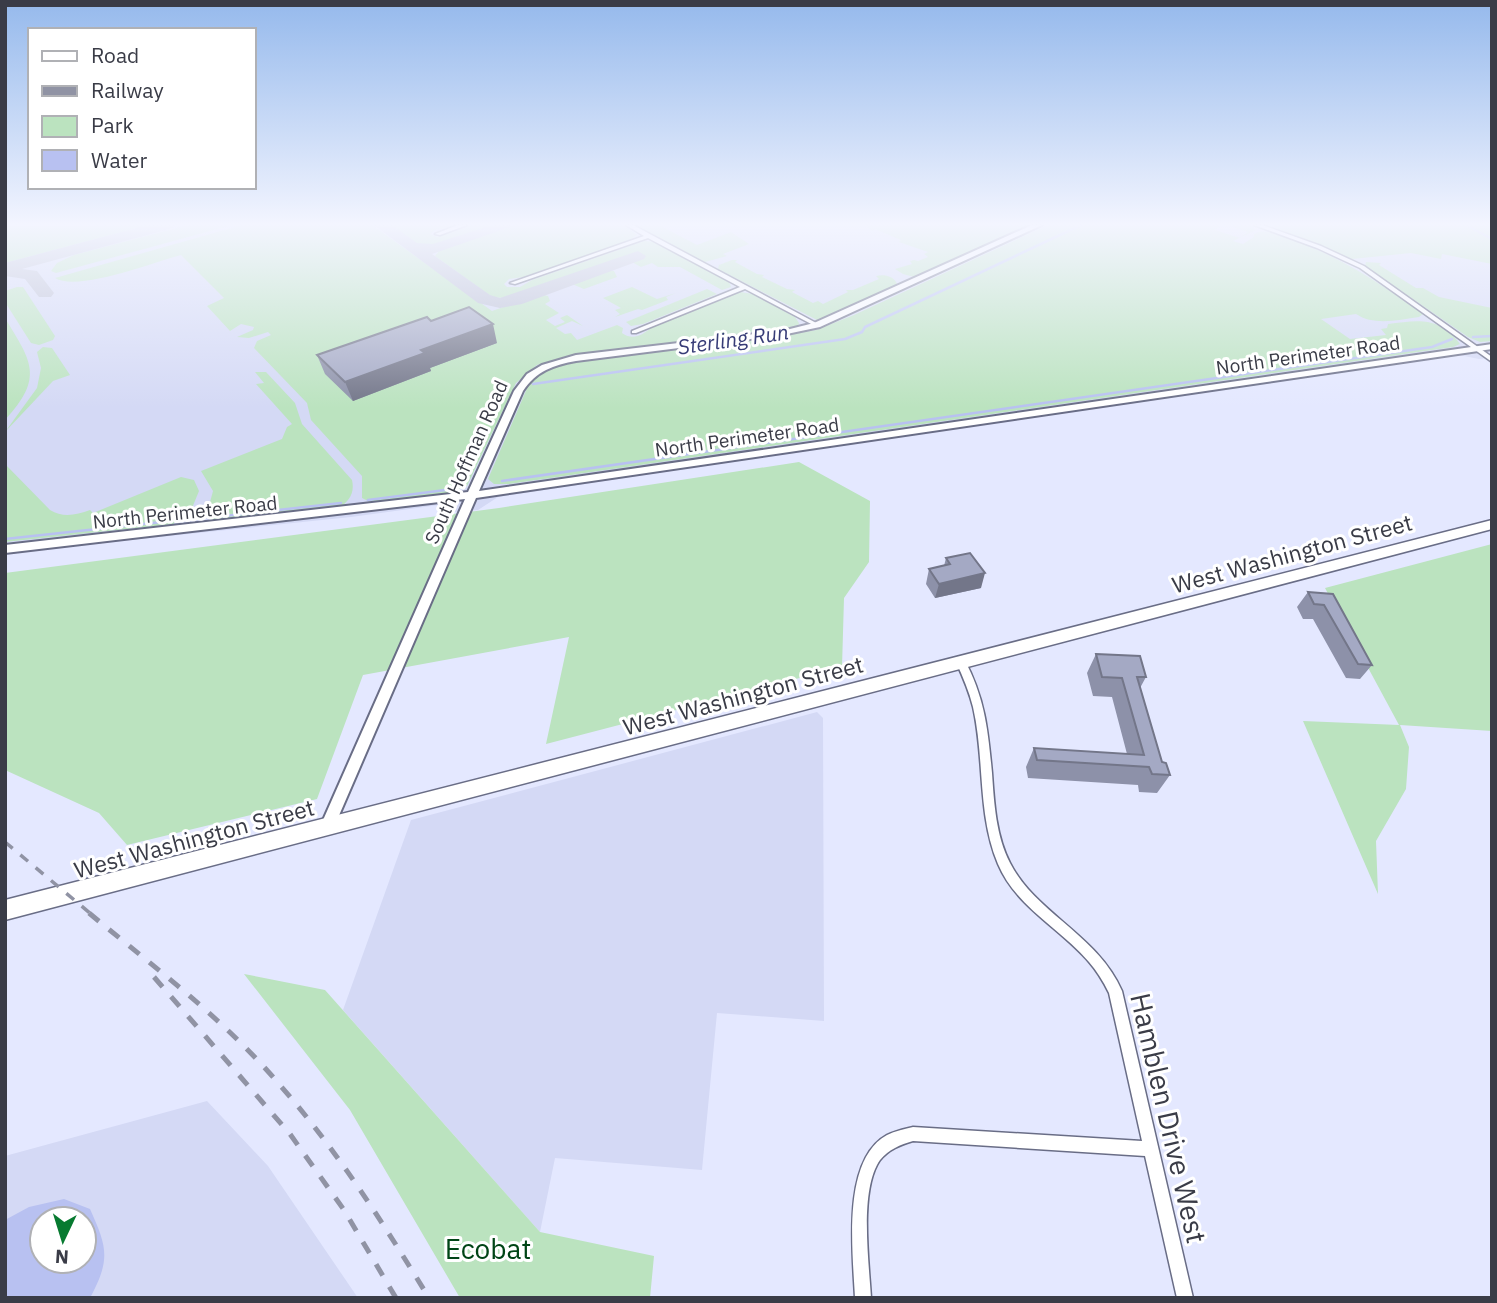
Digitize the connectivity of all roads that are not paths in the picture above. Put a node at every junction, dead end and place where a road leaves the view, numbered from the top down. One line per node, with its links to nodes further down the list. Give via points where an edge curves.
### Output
1 (904, 286): 4 (street, South Hoffman Road)
2 (1388, 286): 7 (street)
3 (745, 287): 4 (street); 5 (street)
4 (817, 325): 9 (street, South Hoffman Road, via 576,358 534,371 520,388)
5 (634, 332)
6 (1492, 346): 7 (street, North Perimeter Road)
7 (1476, 348): 8 (street); 9 (street, North Perimeter Road)
8 (1492, 360)
9 (472, 495): 11 (street, North Perimeter Road); 13 (street, South Hoffman Road)
10 (1492, 524): 12 (main road, West Washington Street)
11 (5, 549)
12 (961, 662): 13 (main road, West Washington Street); 15 (street, Hamblen Drive West, via 975,690 1001,857 1017,884 1093,956 1111,981)
13 (327, 827): 14 (main road, West Washington Street)
14 (5, 910)
15 (1152, 1149): 16 (street, via 898,1136 875,1153 862,1183); 17 (street, Hamblen Drive West)
16 (863, 1298)
17 (1185, 1298)

